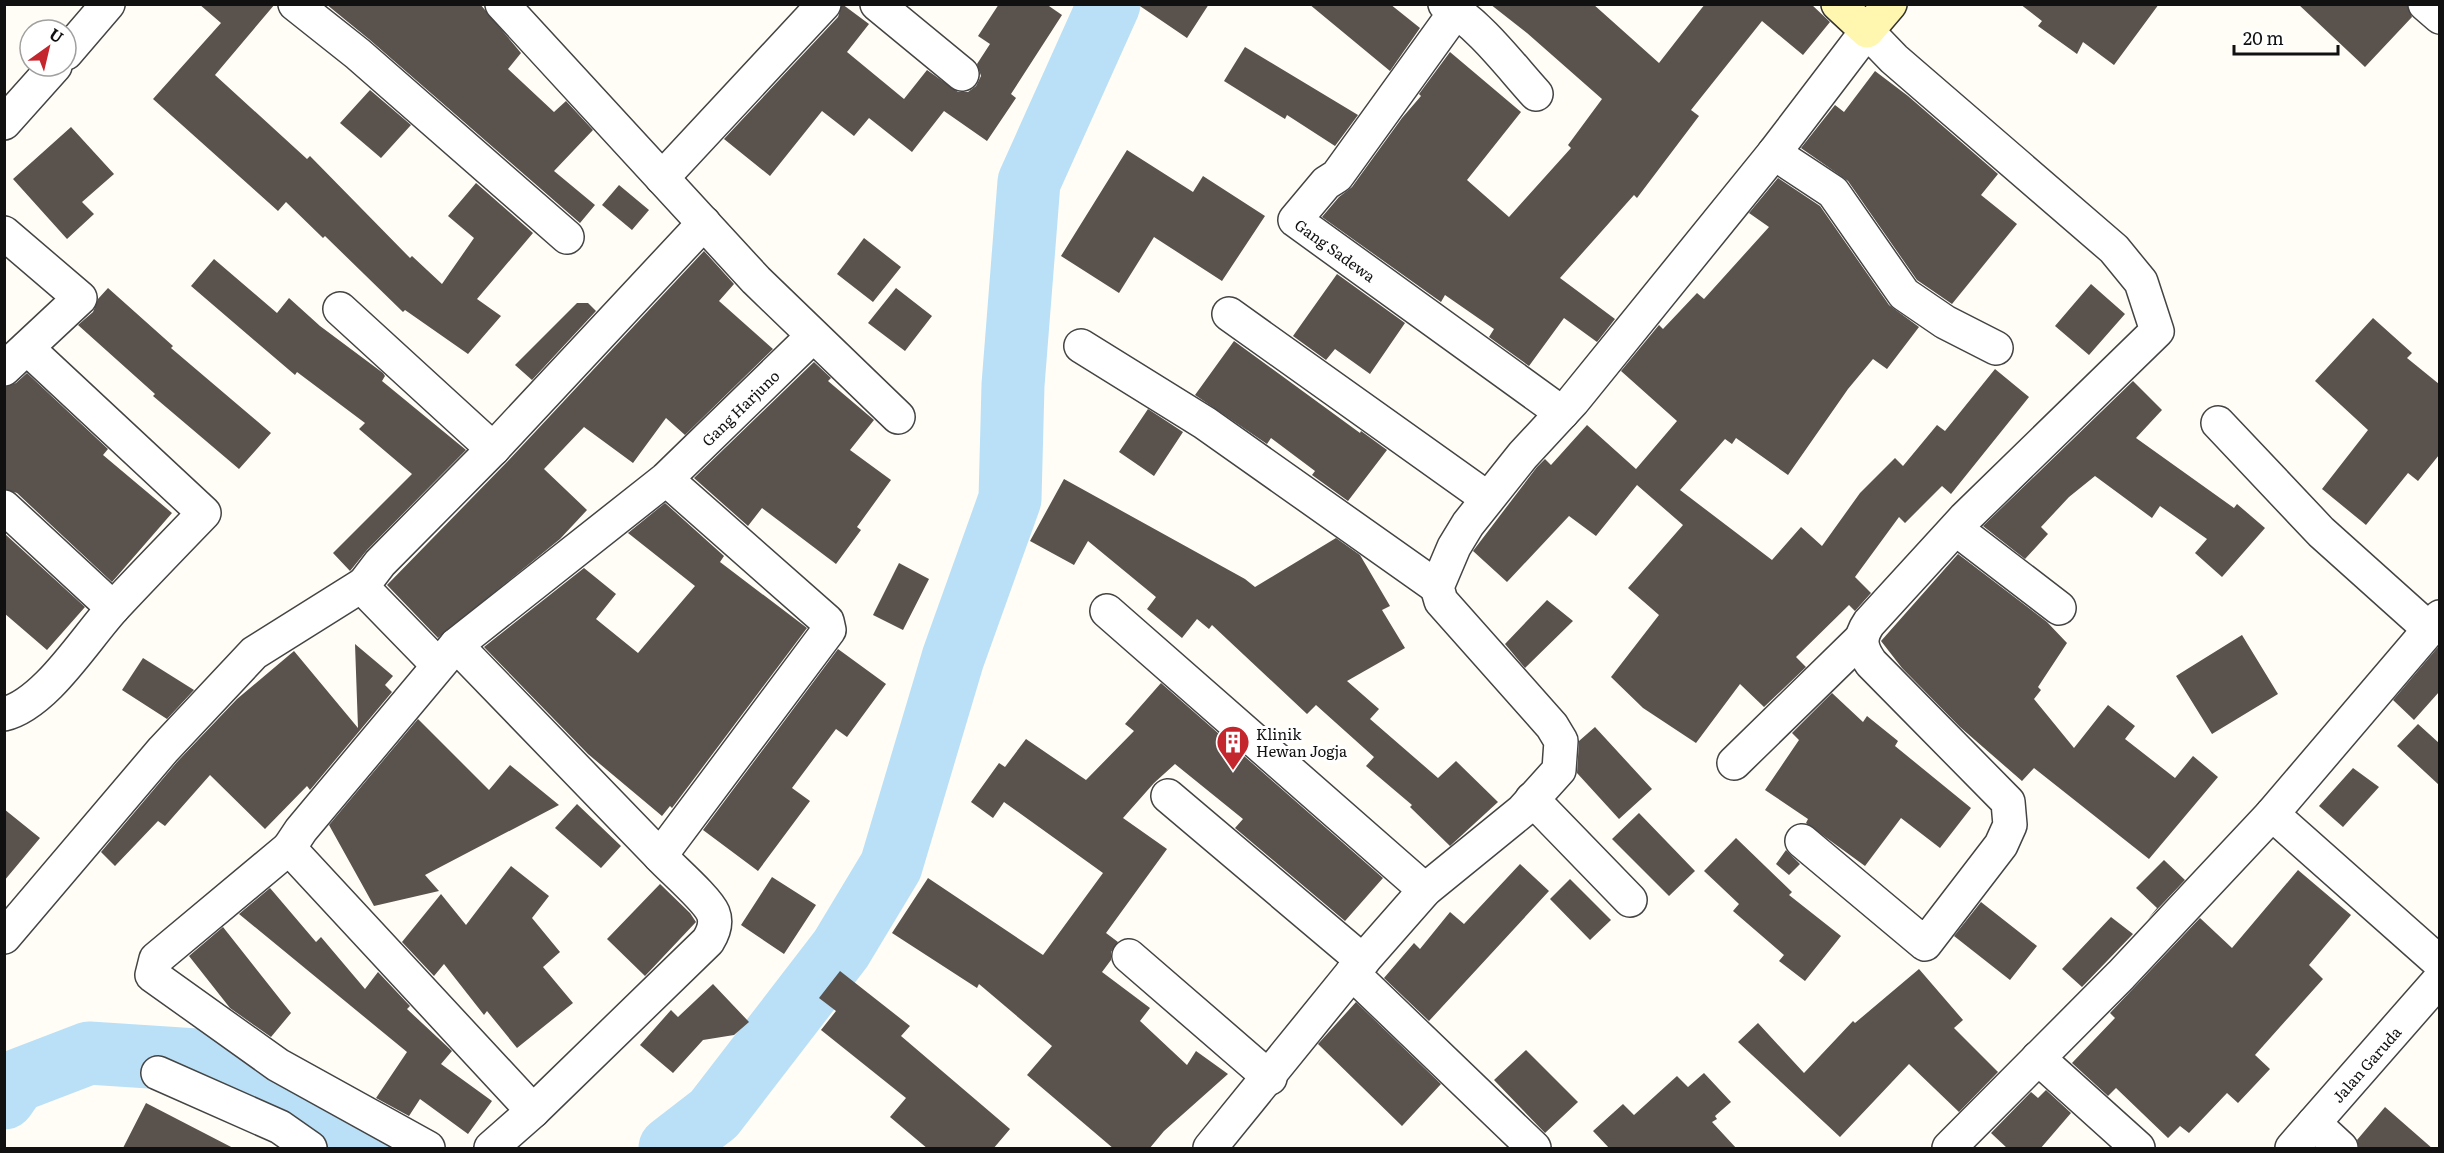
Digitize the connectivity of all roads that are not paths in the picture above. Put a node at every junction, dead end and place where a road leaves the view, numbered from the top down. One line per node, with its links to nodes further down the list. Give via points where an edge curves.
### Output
1 (108, 4): 12 (street)
2 (295, 4): 21 (street, via 358,54)
3 (502, 4): 18 (street)
4 (824, 4): 18 (street)
5 (877, 4): 13 (street)
6 (1838, 4): 11 (main road)
7 (1890, 4): 11 (main road)
8 (2425, 4): 10 (street)
9 (1457, 9): 15 (street); 28 (street, Gang Sadewa, via 1337,176 1326,183 1295,220)
10 (2439, 17)
11 (1867, 31): 17 (street); 35 (street, via 1902,66 2114,249 2141,282 2157,331)
12 (78, 39)
13 (962, 74)
14 (43, 78): 16 (street)
15 (1536, 94)
16 (8, 114)
17 (1774, 153): 26 (street, via 1833,192 1904,294 1945,322); 28 (street)
18 (662, 178): 19 (street)
19 (704, 223): 24 (street); 31 (street)
20 (4, 233): 27 (street, via 80,298)
21 (567, 237)
22 (340, 309): 31 (street)
23 (1229, 314): 33 (street)
24 (812, 336): 29 (street); 32 (street, Gang Harjuno)
25 (1081, 346): 37 (street, via 1205,423)
26 (1996, 348)
27 (16, 358): 38 (street, via 204,513)
28 (1562, 413): 33 (street)
29 (898, 417)
30 (2218, 423): 41 (street, via 2321,532)
31 (493, 449): 36 (street)
32 (666, 479): 43 (street, Gang Harjuno); 51 (street, via 827,621 829,630)
33 (1487, 498): 37 (street, via 1454,547)
34 (4, 507): 38 (street)
35 (1956, 528): 39 (street); 42 (street, via 1869,623)
36 (364, 584): 43 (street, via 364,589); 54 (street, via 254,653 163,750)
37 (1437, 587): 47 (street, via 1441,601 1543,713 1561,741 1559,770)
38 (113, 608): 44 (street, via 40,694)
39 (2059, 608)
40 (1107, 611): 52 (street)
41 (2434, 622): 48 (street)
42 (1861, 639): 45 (street); 49 (street, via 1871,663 2008,802 2010,825 2001,845 1925,944)
43 (447, 655): 50 (street, Gang Harjuno); 51 (street)
44 (4, 714)
45 (1734, 763)
46 (1168, 796): 57 (street)
47 (1532, 799): 52 (street); 53 (street)
48 (2272, 814): 56 (street); 59 (street)
49 (1802, 841)
50 (290, 848): 62 (street); 66 (street, Gang Harjuno, via 156,959 152,975 278,1065)
51 (660, 856): 62 (street, via 709,907 713,933)
52 (1425, 890): 57 (street)
53 (1630, 900)
54 (4, 938)
55 (1129, 956): 61 (street)
56 (2439, 963)
57 (1357, 967): 61 (street); 64 (street)
58 (2439, 979): 63 (street, Jalan Garuda)
59 (2038, 1058): 69 (street); 70 (street)
60 (158, 1073): 65 (street, via 280,1127)
61 (1270, 1077): 68 (street)
62 (533, 1111): 67 (street)
63 (2314, 1123): 71 (street, Jalan Garuda); 72 (street)
64 (1534, 1148)
65 (310, 1149)
66 (428, 1149)
67 (491, 1149)
68 (1210, 1149)
69 (1949, 1149)
70 (2138, 1149)
71 (2292, 1149)
72 (2341, 1149)

